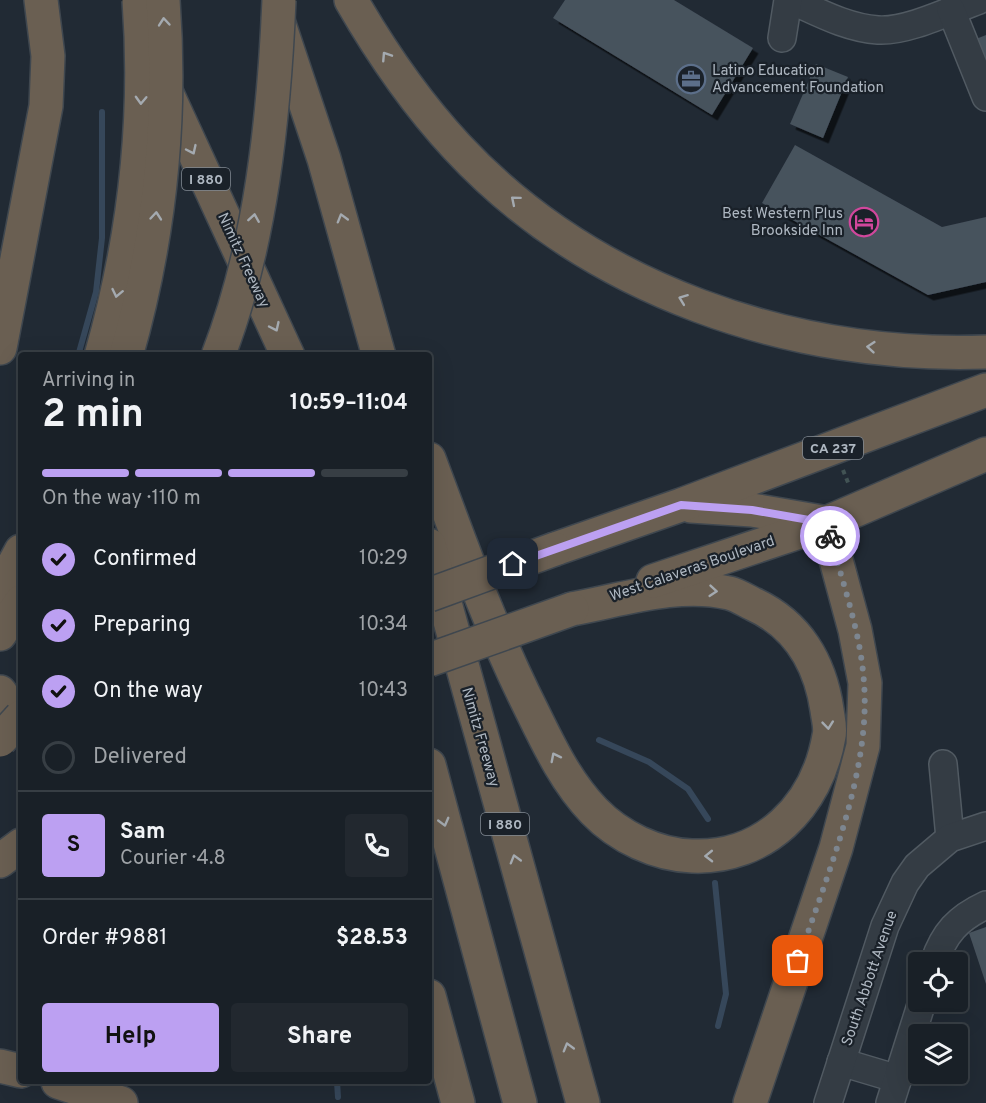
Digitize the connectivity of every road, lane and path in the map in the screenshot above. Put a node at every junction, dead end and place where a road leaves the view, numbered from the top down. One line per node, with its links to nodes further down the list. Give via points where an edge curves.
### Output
1 (41, 0): 14 (highway, via 48,56 46,106)
2 (128, 0): 18 (highway, Nimitz Freeway / I 880, one-way to 18, via 178,119)
3 (139, 0): 15 (highway, one-way to 15, bridge, via 140,137 131,227)
4 (163, 0): 16 (highway, one-way to 4, bridge, via 156,219 165,104)
5 (271, 0): 13 (highway, one-way to 5)
6 (279, 0): 17 (highway, one-way to 6, bridge, via 250,246 266,143)
7 (351, 0): 21 (highway, one-way to 7, via 840,345 743,322 661,290 588,253 516,202 458,147 406,86)
8 (789, 0): 10 (street, via 837,20 880,30 914,24); 11 (street)
9 (979, 0): 10 (street)
10 (951, 10): 12 (street)
11 (782, 38)
12 (986, 97)
13 (354, 260): 19 (highway); 20 (highway)
14 (0, 348)
15 (102, 352)
16 (127, 352)
17 (219, 352)
18 (286, 352)
19 (378, 352)
20 (388, 352)
21 (986, 352)
22 (986, 390): 27 (highway, CA 237)
23 (986, 454): 28 (highway, West Calaveras Boulevard)
24 (842, 466): 26 (path)
25 (432, 467): 34 (highway, one-way to 25, via 686,589 730,593 781,620 804,643 823,686 830,734 816,778 792,817 756,846 715,857 672,856 635,842 595,813 562,771 510,669)
26 (850, 489)
27 (681, 505): 28 (highway, via 752,510); 32 (highway, CA 237, bridge)
28 (826, 523): 34 (highway, West Calaveras Boulevard); 63 (highway, via 855,630 864,683 863,746 836,848)
29 (432, 555): 62 (highway, Nimitz Freeway / I 880, one-way to 29)
30 (18, 557): 31 (highway)
31 (0, 590)
32 (432, 594)
33 (18, 607): 35 (highway)
34 (572, 609): 36 (highway, West Calaveras Boulevard, bridge)
35 (0, 634)
36 (432, 659)
37 (0, 692): 38 (highway)
38 (18, 719)
39 (18, 720): 40 (highway, bridge)
40 (0, 740)
41 (18, 742): 42 (highway)
42 (0, 748)
43 (943, 764): 46 (street)
44 (432, 776): 61 (highway, one-way to 61)
45 (986, 826): 46 (street, South Abbott Avenue)
46 (950, 838): 53 (street, South Abbott Avenue, via 917,866 895,902)
47 (18, 847): 48 (highway)
48 (0, 861)
49 (986, 905): 50 (street, via 951,927)
50 (939, 952)
51 (432, 1007): 60 (highway)
52 (919, 1012): 57 (street)
53 (841, 1062): 57 (street); 58 (street, South Abbott Avenue)
54 (0, 1066): 55 (highway)
55 (18, 1070)
56 (64, 1084): 59 (highway)
57 (894, 1091)
58 (830, 1102)
59 (121, 1103)
60 (458, 1103)
61 (520, 1103)
62 (584, 1103)
63 (750, 1103)

